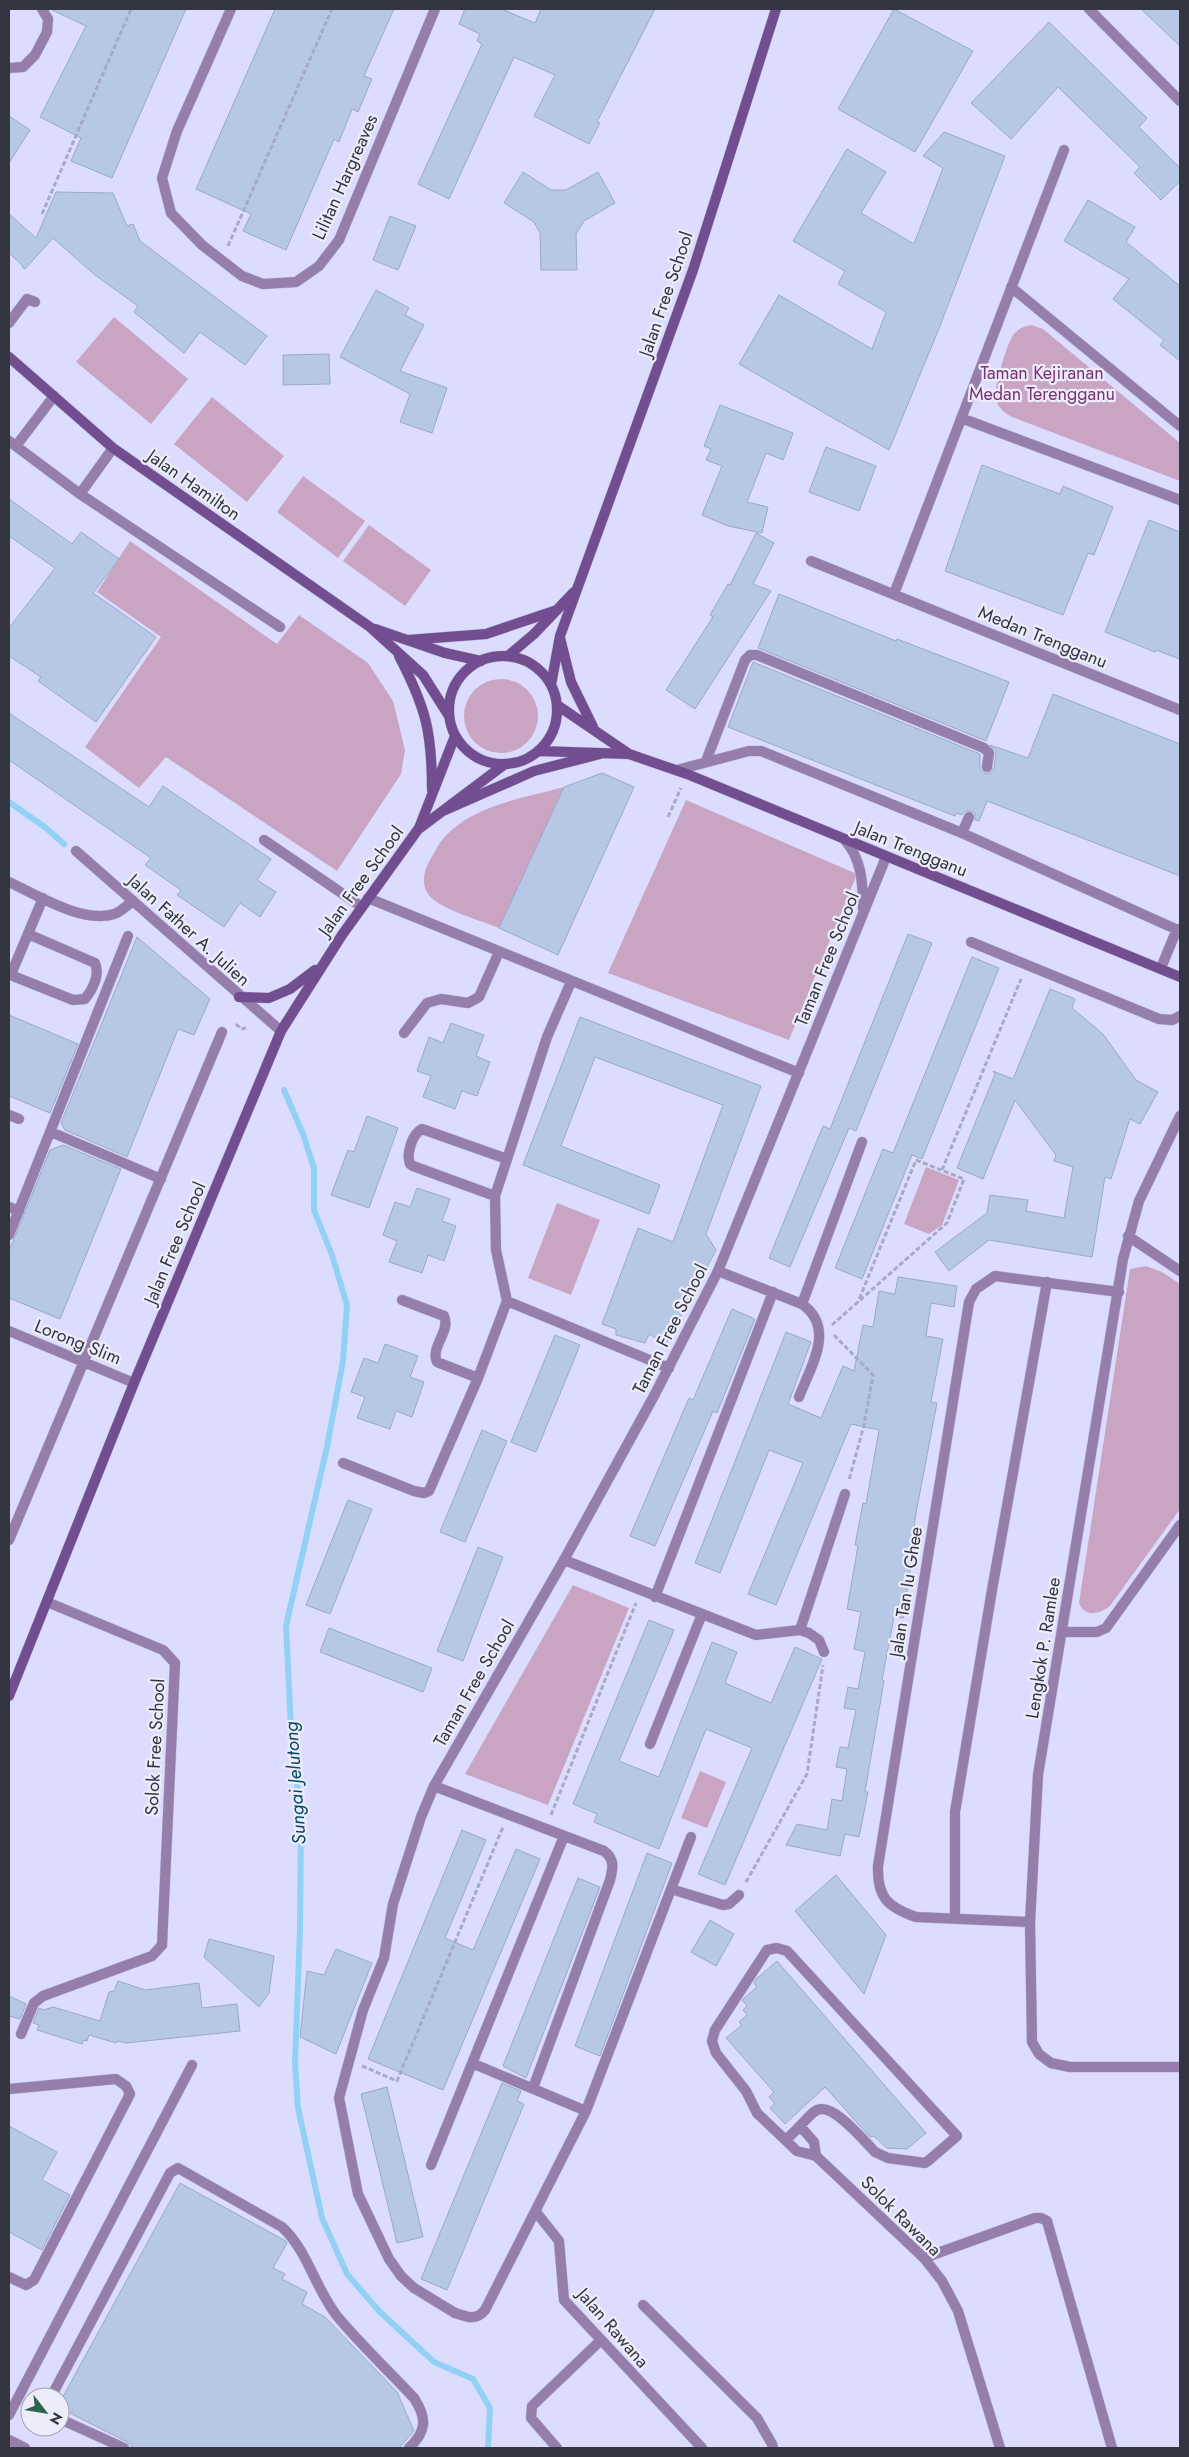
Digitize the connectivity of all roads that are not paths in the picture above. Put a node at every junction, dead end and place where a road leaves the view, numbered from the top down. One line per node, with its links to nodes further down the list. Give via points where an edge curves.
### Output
1 (42, 9): 6 (street, via 48,19 47,32 35,55 23,67)
2 (231, 9): 3 (street, Lilitan Hargreaves, via 177,131 162,178 171,213 202,244 242,276 263,284 296,282 319,266 339,240)
3 (436, 9)
4 (776, 9): 21 (main road, Jalan Free School, via 694,270)
5 (1089, 9): 7 (street)
6 (9, 68)
7 (1180, 101)
8 (1064, 150): 9 (street)
9 (1012, 287): 14 (street); 15 (street)
10 (35, 302): 11 (street, via 27,299)
11 (9, 323)
12 (9, 357): 13 (main road, Jalan Hamilton)
13 (54, 396): 16 (street); 17 (main road, Jalan Hamilton)
14 (961, 418): 19 (street); 22 (street)
15 (1180, 426)
16 (13, 443): 18 (street)
17 (113, 448): 18 (street); 25 (main road, Jalan Hamilton)
18 (80, 494): 24 (street)
19 (1180, 500)
20 (812, 561): 22 (street, Medan Trengganu)
21 (578, 588): 23 (main road, Jalan Free School); 26 (main road, Jalan Free School)
22 (894, 594): 33 (street, Medan Trengganu)
23 (557, 610): 27 (main road, via 486,634); 29 (main road, Jalan Free School)
24 (280, 627)
25 (370, 627): 27 (main road, Jalan Hamilton); 28 (main road, Jalan Hamilton)
26 (560, 636): 31 (main road, Jalan Free School); 35 (main road, via 571,682)
27 (408, 640): 30 (main road, Jalan Hamilton, via 445,653)
28 (393, 646): 34 (main road, Jalan Hamilton, via 422,675); 44 (main road, via 416,689 426,717 432,748)
29 (508, 656): 30 (main road); 31 (main road, via 526,660)
30 (481, 660): 34 (main road, via 466,670 456,683 450,699)
31 (551, 685): 32 (main road)
32 (557, 705): 35 (main road, Jalan Trengganu); 37 (main road, via 556,722)
33 (1180, 710)
34 (449, 716): 36 (main road)
35 (593, 728): 39 (main road, Jalan Trengganu)
36 (455, 736): 41 (main road, via 476,757 490,763); 44 (main road, Jalan Free School)
37 (539, 751): 38 (main road, Jalan Trengganu); 41 (main road, via 523,760)
38 (600, 754): 39 (main road, Jalan Trengganu); 45 (main road, via 534,771)
39 (629, 754): 43 (main road, Jalan Trengganu)
40 (706, 761): 42 (street, via 745,660 756,655 984,748 989,753); 43 (street); 48 (street, via 757,750)
41 (505, 764): 45 (main road, Jalan Free School)
42 (987, 767)
43 (682, 772): 49 (main road, Jalan Trengganu)
44 (432, 799): 47 (main road, Jalan Free School)
45 (443, 811): 47 (main road, Jalan Free School)
46 (969, 818): 48 (street)
47 (419, 828): 56 (main road, Jalan Free School)
48 (962, 833): 58 (street)
49 (844, 839): 52 (main road, Jalan Trengganu); 57 (street, via 859,863)
50 (264, 840): 56 (street)
51 (76, 851): 55 (street, Jalan Father A. Julien)
52 (886, 857): 57 (street, Taman Free School); 64 (main road, Jalan Trengganu)
53 (9, 882): 54 (street)
54 (43, 898): 55 (street, via 78,913 95,916 116,913); 59 (street)
55 (133, 901): 67 (street, Jalan Father A. Julien)
56 (365, 903): 62 (street); 63 (main road, Jalan Free School)
57 (863, 915): 72 (street, Taman Free School)
58 (1179, 930): 64 (street)
59 (28, 934): 59 (street, via 13,976 73,1000 85,999 97,976 95,963)
60 (128, 936): 76 (street)
61 (971, 942): 68 (street, via 1160,1020)
62 (500, 952): 66 (street); 71 (street, via 479,997 468,1003 440,1000 427,1003)
63 (320, 966): 67 (main road, via 270,998); 69 (main road, Jalan Free School)
64 (1161, 968): 65 (main road, Jalan Trengganu)
65 (1180, 976)
66 (571, 982): 72 (street); 78 (street, via 548,1037)
67 (239, 997): 69 (street, Jalan Father A. Julien)
68 (1180, 1016)
69 (281, 1031): 96 (main road, Jalan Free School)
70 (222, 1032): 79 (street)
71 (404, 1033)
72 (799, 1073): 84 (street, Taman Free School)
73 (9, 1115): 75 (street)
74 (1180, 1116): 83 (street, Lengkok P. Ramlee, via 1139,1201)
75 (20, 1119)
76 (51, 1132): 79 (street); 81 (street)
77 (862, 1142): 91 (street)
78 (507, 1160): 80 (street); 80 (street, via 422,1129 414,1135 408,1154 410,1164)
79 (161, 1179): 93 (street)
80 (495, 1196): 90 (street, via 496,1250)
81 (14, 1209): 82 (street)
82 (9, 1235)
83 (1128, 1236): 85 (street); 88 (street, Lengkok P. Ramlee)
84 (718, 1271): 87 (street); 94 (street, Taman Free School)
85 (1180, 1271)
86 (1047, 1282): 88 (street, Jalan Tan Iu Ghee); 116 (street, via 956,1812); 116 (street, Jalan Tan Iu Ghee, via 995,1276 976,1289 969,1302 878,1866 882,1895 891,1905 916,1916)
87 (773, 1292): 91 (street); 103 (street)
88 (1118, 1292): 107 (street, Lengkok P. Ramlee)
89 (402, 1300): 95 (street, via 444,1316 437,1362)
90 (507, 1302): 94 (street); 95 (street)
91 (802, 1304): 97 (street, via 812,1311 820,1335)
92 (9, 1331): 93 (street, Lorong Slim)
93 (82, 1362): 96 (street, Lorong Slim); 101 (street)
94 (669, 1368): 102 (street, Taman Free School)
95 (478, 1378): 98 (street, via 429,1491 420,1493)
96 (134, 1383): 104 (main road, Jalan Free School)
97 (800, 1397)
98 (342, 1463)
99 (845, 1494): 106 (street)
100 (1180, 1525): 107 (street, via 1106,1628 1097,1632)
101 (9, 1540)
102 (564, 1560): 103 (street); 111 (street, Taman Free School)
103 (655, 1597): 105 (street)
104 (47, 1602): 109 (main road, Jalan Free School); 118 (street, Solok Free School, via 163,1650 175,1663 162,1945 152,1956 43,1996 34,2003)
105 (702, 1614): 106 (street, via 756,1635); 110 (street)
106 (800, 1630): 108 (street, via 815,1636)
107 (1062, 1632): 117 (street, Lengkok P. Ramlee, via 1038,1775)
108 (824, 1652)
109 (9, 1696)
110 (650, 1744)
111 (434, 1786): 112 (street); 129 (street, Taman Free School, via 393,1904 384,1958 363,2010 339,2098 362,2206 401,2276 414,2288 470,2318 481,2314)
112 (564, 1836): 119 (street); 122 (street, via 604,1851 613,1865)
113 (691, 1837): 114 (street)
114 (672, 1889): 115 (street, via 723,1905); 124 (street)
115 (738, 1895)
116 (955, 1918): 117 (street, Jalan Tan Iu Ghee)
117 (1030, 1922): 121 (street, Lengkok P. Ramlee, via 1032,2042 1039,2054 1051,2063 1070,2067)
118 (21, 2034)
119 (474, 2064): 122 (street); 128 (street)
120 (192, 2065): 135 (street)
121 (1180, 2067)
122 (533, 2088): 124 (street)
123 (9, 2089): 131 (street, via 116,2079 126,2086 130,2094 34,2280 26,2285)
124 (586, 2111): 129 (street)
125 (800, 2126): 126 (street); 126 (street, via 818,2109 832,2110 875,2152 888,2158 924,2163 957,2136 787,1951 777,1948 767,1950 715,2030 712,2041 716,2053 746,2090 758,2113); 127 (street, via 814,2142)
126 (786, 2140): 127 (street, via 797,2151)
127 (816, 2156): 130 (street, Solok Rawana)
128 (432, 2165)
129 (536, 2212): 133 (street, Jalan Rawana, via 558,2241 564,2300)
130 (924, 2258): 144 (street, Solok Rawana, via 958,2311); 145 (street, via 1034,2218 1047,2221)
131 (9, 2277)
132 (643, 2305): 143 (street, via 757,2418)
133 (600, 2341): 141 (street, via 532,2406 532,2418); 142 (street, Jalan Rawana)
134 (56, 2387): 140 (street, via 170,2173 178,2168 290,2235 337,2315 421,2409 424,2423 421,2436)
135 (9, 2415)
136 (70, 2424): 139 (street)
137 (9, 2440): 138 (street)
138 (25, 2448)
139 (124, 2448)
140 (409, 2448)
141 (557, 2448)
142 (702, 2448)
143 (773, 2448)
144 (1000, 2448)
145 (1112, 2448)

